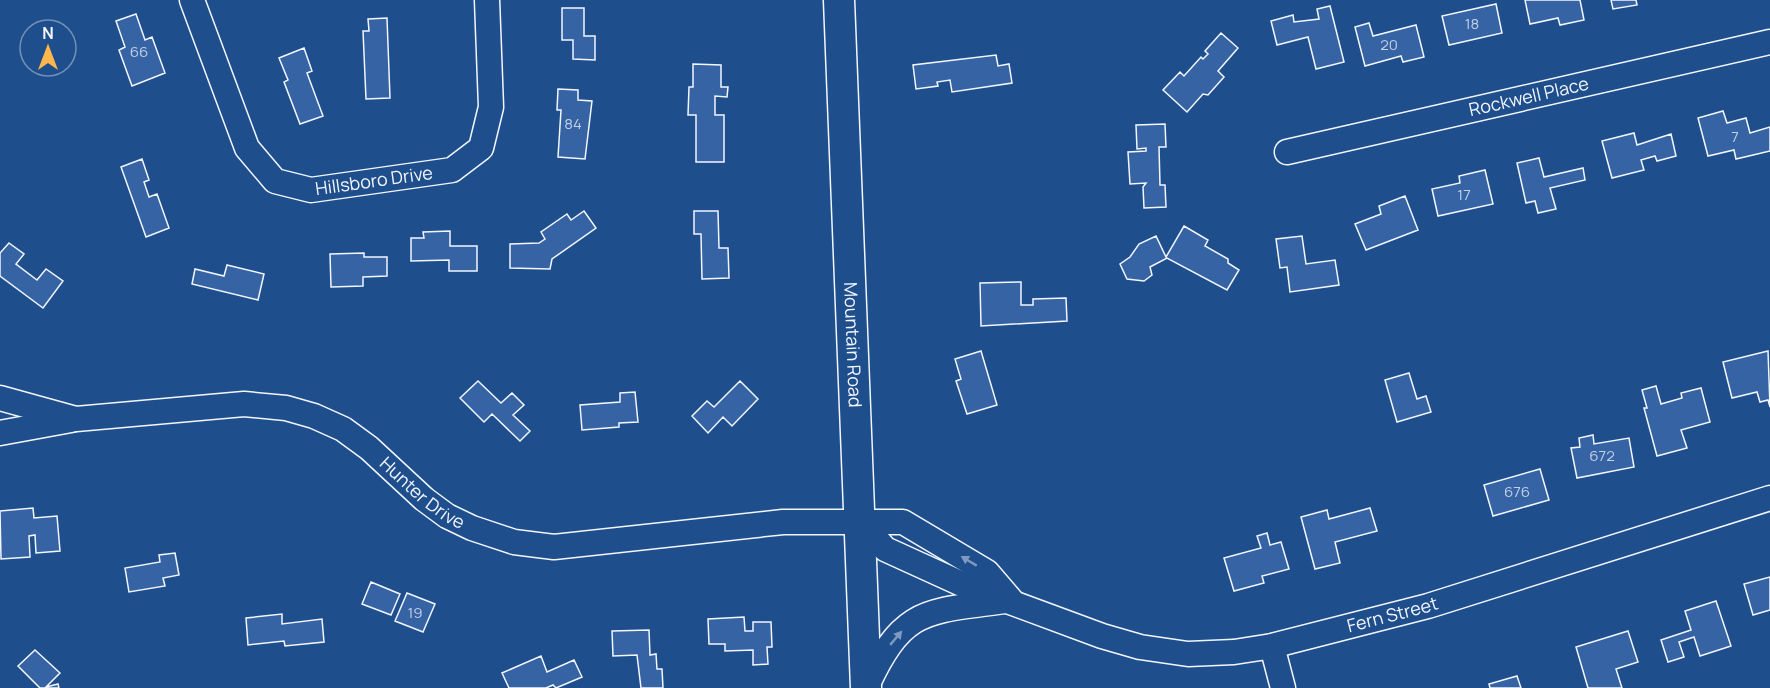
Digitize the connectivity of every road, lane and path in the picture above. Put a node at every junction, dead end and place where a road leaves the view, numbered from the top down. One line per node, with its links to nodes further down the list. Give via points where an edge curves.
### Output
1 (192, 0): 2 (street, Hillsboro Drive, via 247,148 275,181 311,190 452,170 481,148 491,107)
2 (487, 0)
3 (839, 0): 10 (main road, Mountain Road)
4 (1770, 42): 5 (street, Rockwell Place)
5 (1287, 152)
6 (0, 398): 7 (street, Hunter Drive)
7 (76, 419): 8 (street); 10 (street, Hunter Drive, via 244,404 286,408 343,429 447,516 514,542 554,547 783,522)
8 (0, 433)
9 (1770, 498): 12 (street, Fern Street, via 1428,606)
10 (861, 521): 11 (street, Fern Street, via 903,522 987,572); 13 (main road, Mountain Road)
11 (1011, 600): 12 (street, Fern Street, via 1140,647 1188,654); 13 (street, one-way to 11, via 894,640 918,617 951,606)
12 (1272, 646): 14 (street)
13 (866, 688)
14 (1283, 688)

